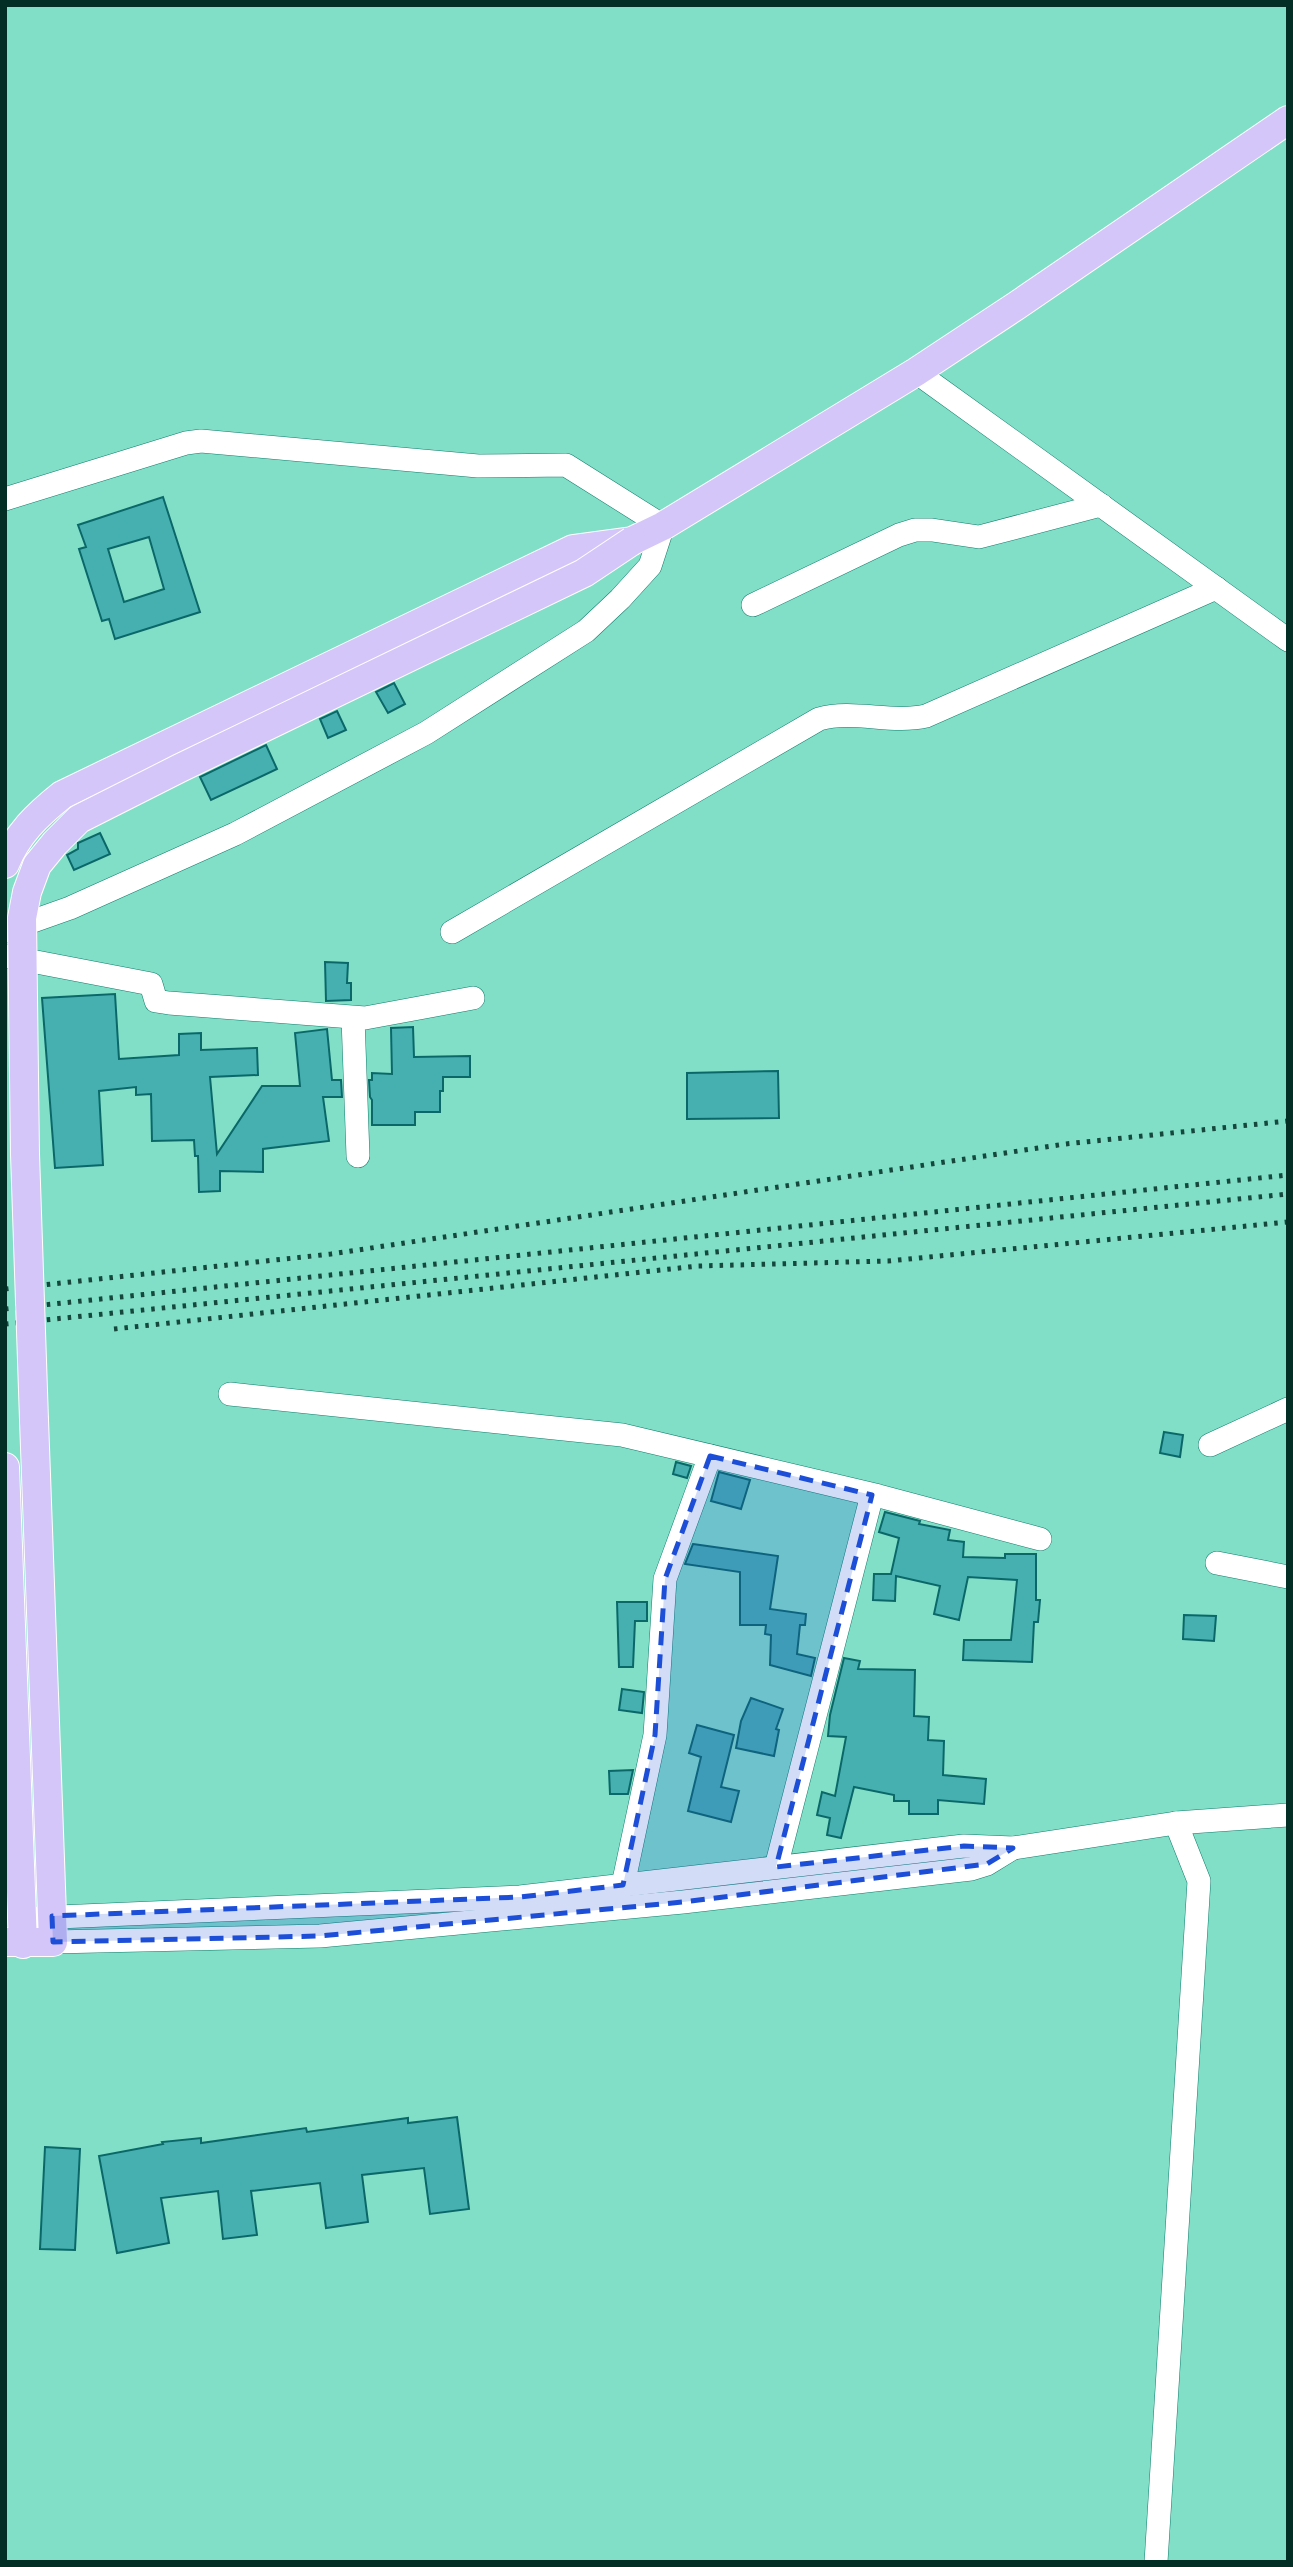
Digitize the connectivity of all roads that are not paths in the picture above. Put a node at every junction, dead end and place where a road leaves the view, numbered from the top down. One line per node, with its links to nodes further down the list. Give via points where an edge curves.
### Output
1 (1288, 120): 2 (main road)
2 (916, 372): 4 (street); 5 (main road)
3 (5, 499): 5 (street, via 201,441 478,466 566,465)
4 (1101, 505): 7 (street); 8 (street, via 979,537 915,530)
5 (663, 526): 6 (main road); 11 (street, via 650,566 586,631 426,733 236,834 70,908)
6 (632, 541): 10 (main road, via 573,549 62,795 27,826); 31 (main road, bridge, via 584,573 79,819 37,865 23,918 25,1154)
7 (1216, 588): 9 (street); 12 (street, via 926,716 819,719)
8 (753, 604)
9 (1288, 640)
10 (5, 864)
11 (5, 931)
12 (452, 932)
13 (5, 956): 15 (street, via 151,984 156,1001)
14 (473, 998): 15 (street)
15 (353, 1018): 16 (street)
16 (358, 1156)
17 (230, 1394): 20 (street, via 606,1432)
18 (1288, 1409): 19 (street)
19 (1210, 1445)
20 (710, 1456): 22 (street); 30 (street, via 665,1579 655,1735)
21 (5, 1468): 32 (main road)
22 (872, 1495): 23 (street); 29 (street)
23 (1040, 1539)
24 (1217, 1563): 25 (street)
25 (1288, 1577)
26 (1288, 1815): 27 (street)
27 (1176, 1823): 28 (street); 33 (street, via 1199,1881)
28 (1013, 1848): 29 (street, via 964,1846); 31 (street, via 971,1869 320,1936)
29 (776, 1867): 30 (street)
30 (623, 1885): 31 (street, via 520,1897)
31 (53, 1929): 32 (main road)
32 (14, 1932)
33 (1156, 2562)

